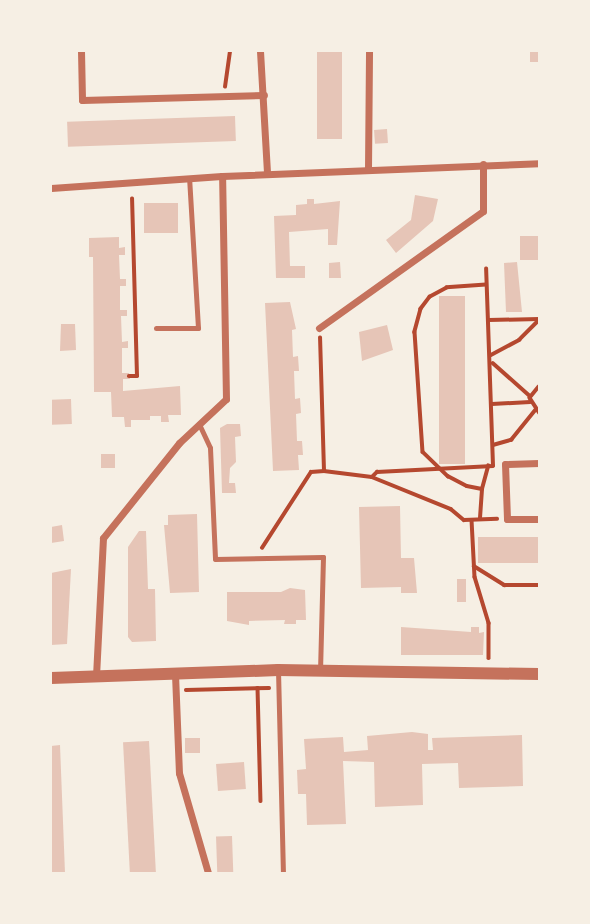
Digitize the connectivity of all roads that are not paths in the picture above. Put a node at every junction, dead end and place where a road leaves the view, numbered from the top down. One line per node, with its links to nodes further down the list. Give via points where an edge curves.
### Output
1 (81, 51): 4 (street, via 82,100)
2 (260, 51): 4 (street)
3 (369, 51): 7 (street)
4 (264, 95): 8 (street)
5 (539, 163): 6 (street)
6 (483, 164): 7 (street); 13 (street, via 483,211)
7 (368, 169): 8 (street)
8 (267, 174): 9 (street)
9 (222, 176): 10 (street); 14 (street, via 228,386 220,408)
10 (189, 178): 11 (street); 12 (lane, via 198,328)
11 (51, 188)
12 (156, 328)
13 (320, 328)
14 (199, 425): 18 (lane, via 211,449 215,559 323,557); 21 (street, via 103,538)
15 (539, 463): 16 (street, via 505,464 507,519)
16 (539, 519)
17 (278, 670): 18 (street); 19 (street); 24 (lane)
18 (320, 670): 20 (street)
19 (175, 674): 21 (street); 23 (street, via 179,773)
20 (539, 674)
21 (96, 676): 22 (street)
22 (51, 678)
23 (208, 873)
24 (283, 873)

